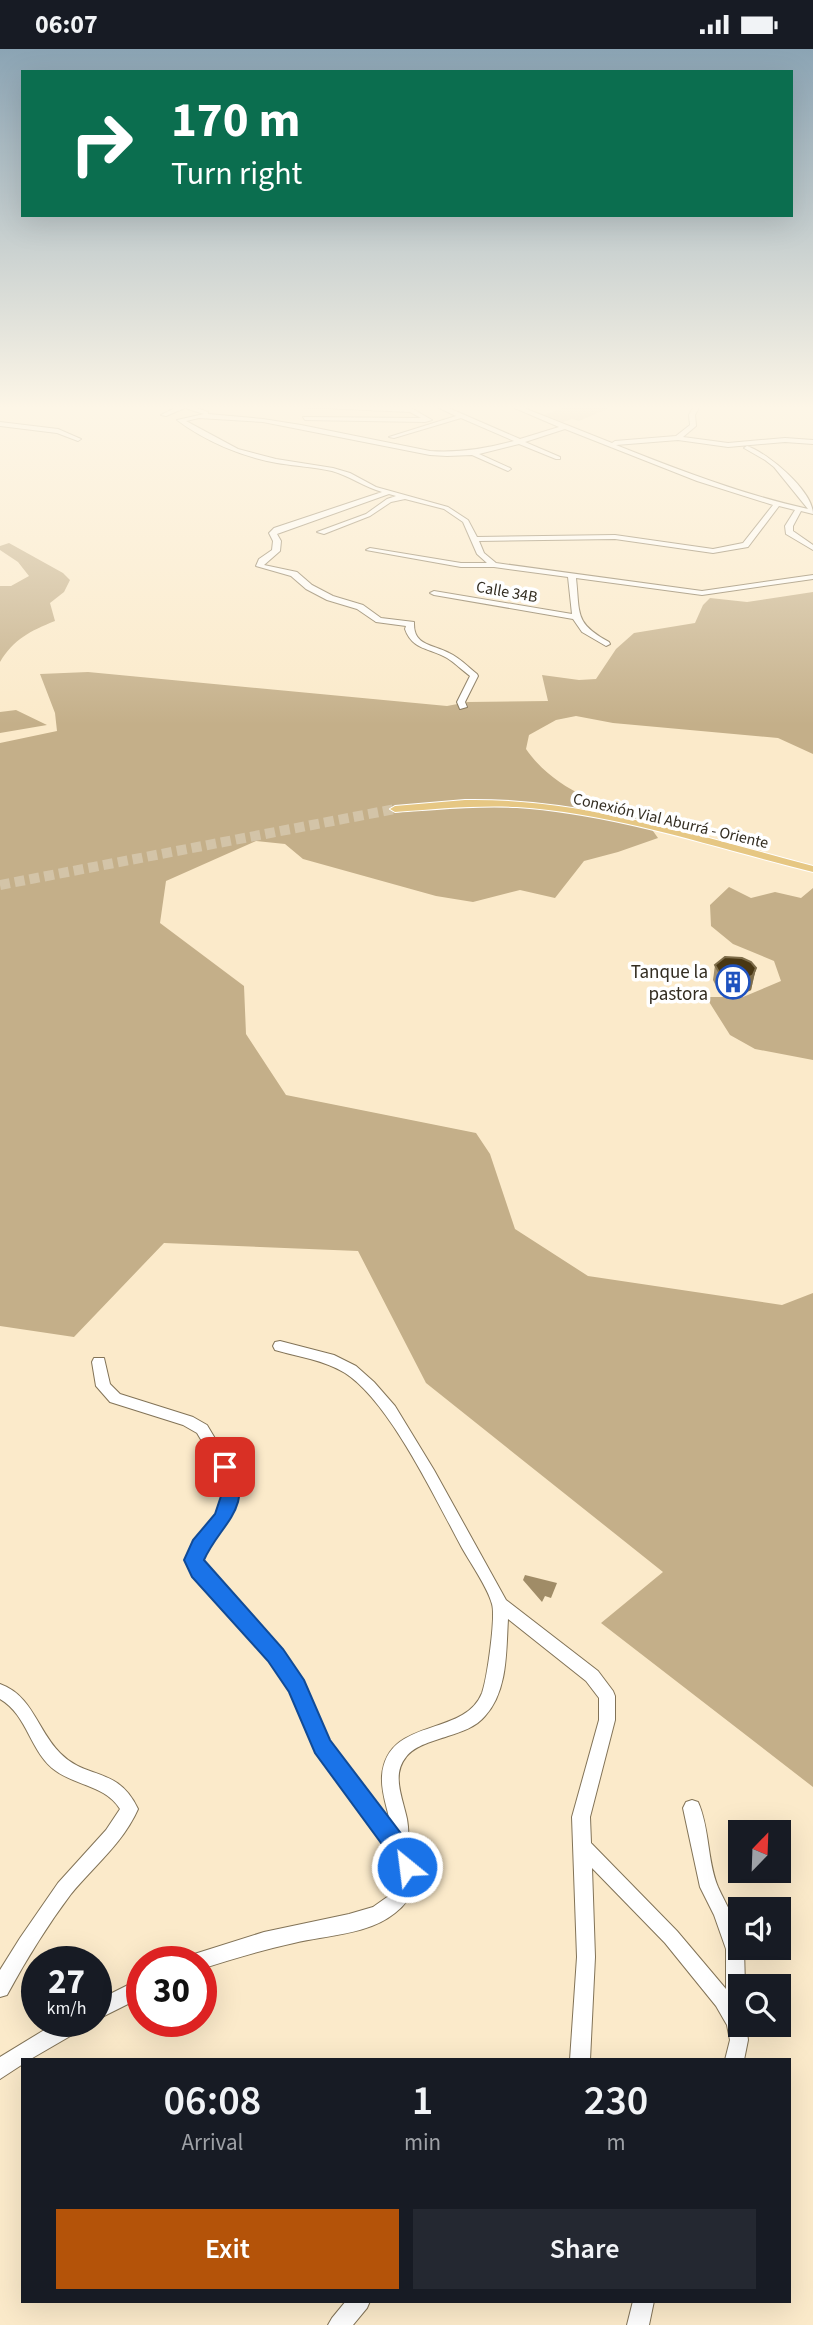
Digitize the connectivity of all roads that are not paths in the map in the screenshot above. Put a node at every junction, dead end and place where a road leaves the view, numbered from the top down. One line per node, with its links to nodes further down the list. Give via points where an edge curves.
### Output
1 (327, 512): 16 (street, via 273,533 276,551 260,566 294,574 330,599 360,607 379,620 411,624 410,635 418,643 448,655 474,676 461,702)
2 (372, 512): 6 (street)
3 (452, 512): 7 (street, via 466,521)
4 (771, 512): 7 (street, via 745,545 713,551 615,537)
5 (797, 512): 8 (street, via 789,532)
6 (321, 532)
7 (473, 539): 10 (street)
8 (813, 548)
9 (370, 550): 10 (street, via 461,565)
10 (494, 565): 11 (street)
11 (572, 576): 12 (street, via 702,593); 14 (street)
12 (813, 577)
13 (434, 593): 14 (street, Calle 34B)
14 (575, 617): 15 (street, via 585,634)
15 (606, 644)
16 (463, 708)
17 (396, 809): 18 (main road, Conexión Vial Aburrá - Oriente, via 476,803 607,817)
18 (813, 869)
19 (280, 1346): 21 (street, via 304,1350 351,1370 390,1410)
20 (99, 1362): 25 (street, via 103,1386 115,1398 202,1429 225,1467 232,1493 223,1517 194,1560 199,1571 276,1655 297,1687 322,1746)
21 (501, 1605): 24 (street, via 592,1676 607,1696 607,1720 581,1817); 25 (street, via 487,1703 462,1723 412,1742 400,1752 391,1770 389,1786)
22 (0, 1691): 28 (street, via 23,1711 61,1765 118,1793 129,1809 37,1925)
23 (692, 1808): 27 (street, via 709,1887 735,1949)
24 (583, 1847): 29 (street, via 671,1937); 32 (street, via 586,1991)
25 (401, 1851): 26 (street, via 407,1881 388,1909 373,1917)
26 (217, 1956)
27 (735, 1974)
28 (0, 1988)
29 (728, 2008)
30 (50, 2037): 34 (street)
31 (738, 2037): 33 (street)
32 (580, 2058)
33 (734, 2058)
34 (0, 2069)
35 (358, 2303): 37 (street)
36 (644, 2303): 38 (street)
37 (339, 2325)
38 (638, 2325)

